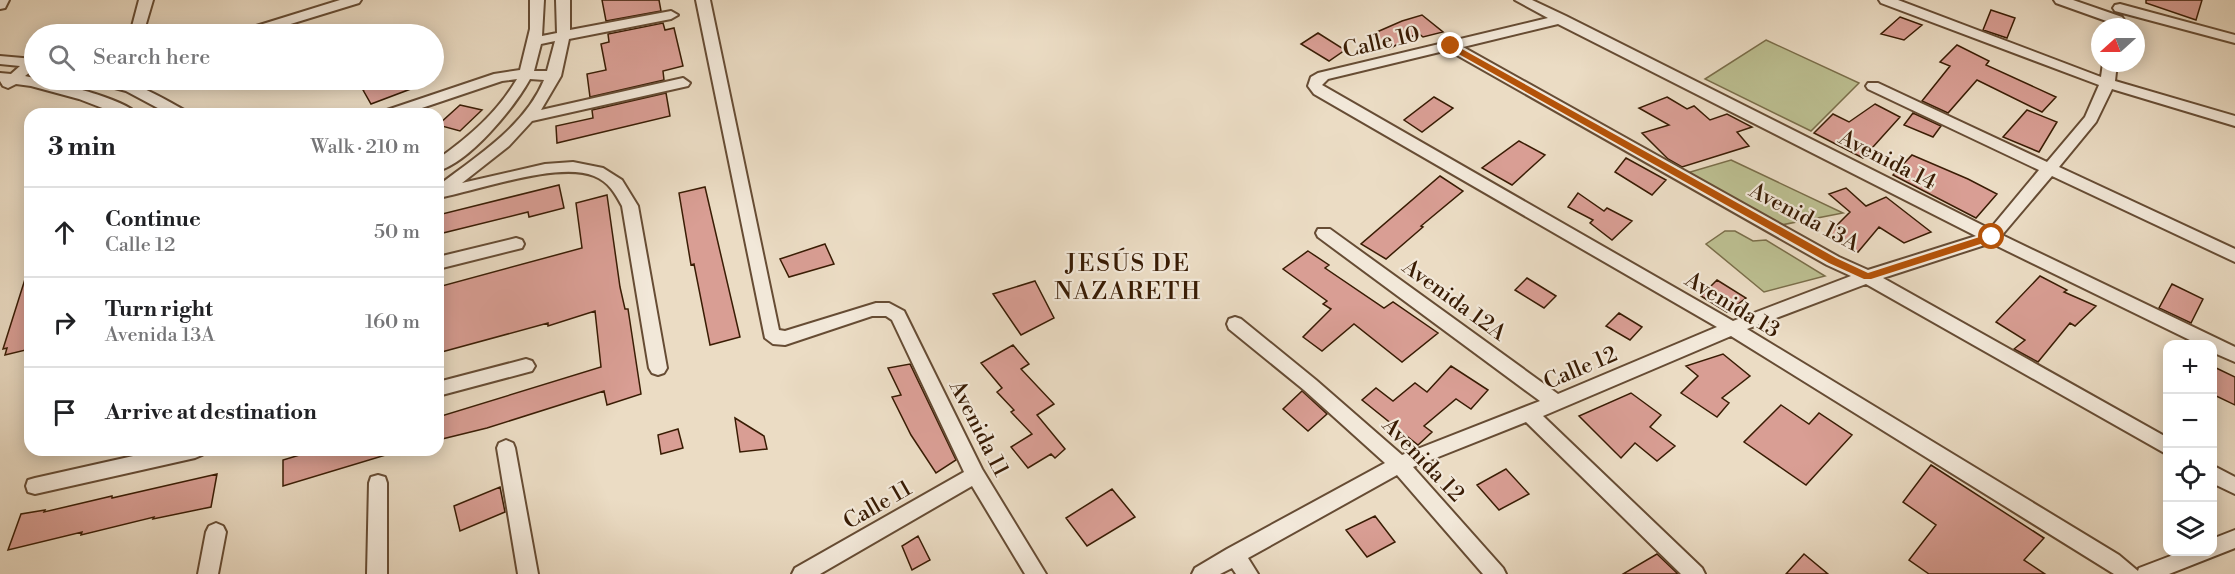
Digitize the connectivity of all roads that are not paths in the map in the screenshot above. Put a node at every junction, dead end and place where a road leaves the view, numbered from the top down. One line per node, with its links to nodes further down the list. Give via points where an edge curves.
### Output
1 (2, 0): 10 (street)
2 (146, 0): 14 (street)
3 (354, 0): 15 (street)
4 (539, 0): 18 (street)
5 (563, 0): 16 (street)
6 (703, 0): 67 (street, Avenida 11, via 771,333 785,338 882,308 892,310)
7 (1886, 0): 31 (street)
8 (2061, 0): 11 (street)
9 (1526, 1): 13 (street, Avenida 14)
10 (0, 4)
11 (2119, 14): 17 (street)
12 (671, 15): 16 (street)
13 (1561, 19): 19 (street, Calle 10); 50 (street, Avenida 14)
14 (139, 24)
15 (277, 24)
16 (563, 36): 18 (street); 25 (street)
17 (2235, 39)
18 (536, 41): 24 (street)
19 (1451, 46): 29 (street, Calle 10); 54 (street, Avenida 13A)
20 (0, 60): 21 (street)
21 (24, 62)
22 (24, 71): 27 (street)
23 (2109, 72): 31 (street)
24 (526, 75): 25 (street); 38 (street, via 499,77); 45 (street, via 506,110 482,135)
25 (554, 76): 43 (street)
26 (0, 77): 27 (street)
27 (15, 78): 28 (street); 33 (street)
28 (24, 80)
29 (1316, 80): 56 (street, Avenida 13, via 1320,91)
30 (683, 83): 43 (street)
31 (2107, 84): 44 (street); 46 (street, via 2091,119)
32 (1873, 86): 46 (street)
33 (0, 88)
34 (60, 90): 37 (street)
35 (95, 90): 37 (street)
36 (135, 90): 40 (street)
37 (86, 97): 39 (street)
38 (439, 97): 41 (street); 42 (street)
39 (114, 108)
40 (169, 108)
41 (407, 108)
42 (421, 108)
43 (530, 117): 47 (street)
44 (2235, 121)
45 (444, 162)
46 (2049, 170): 50 (street); 52 (street)
47 (444, 188)
48 (444, 192): 59 (street, via 557,167 591,169 616,179 630,206)
49 (1324, 233): 61 (street, Avenida 12A)
50 (1992, 237): 54 (street, Calle 12); 57 (street, Avenida 14)
51 (516, 244): 53 (street)
52 (2235, 256)
53 (444, 262)
54 (1867, 277): 56 (street, Calle 12); 63 (street, Avenida 13A)
55 (1236, 324): 66 (street, Avenida 12)
56 (1732, 328): 61 (street, Calle 12); 86 (street, Avenida 13)
57 (2235, 355)
58 (526, 366): 60 (street)
59 (658, 368)
60 (444, 387)
61 (1556, 403): 62 (street, Calle 12)
62 (1529, 414): 66 (street, Calle 12); 85 (street)
63 (2163, 444)
64 (506, 448): 79 (street)
65 (168, 456): 70 (street)
66 (1399, 464): 75 (street, Calle 12); 84 (street, Avenida 12)
67 (975, 475): 80 (street, Calle 11); 81 (street, Avenida 11)
68 (2217, 476): 71 (street)
69 (378, 483): 78 (street)
70 (35, 486)
71 (2235, 486)
72 (216, 532): 77 (street)
73 (2235, 539): 74 (street)
74 (2217, 546)
75 (1234, 555): 82 (street, Calle 12); 83 (street)
76 (2193, 556): 87 (street)
77 (208, 574)
78 (377, 574)
79 (528, 574)
80 (802, 574)
81 (1036, 574)
82 (1202, 574)
83 (1248, 574)
84 (1496, 574)
85 (1695, 574)
86 (2129, 574)
87 (2146, 574)

